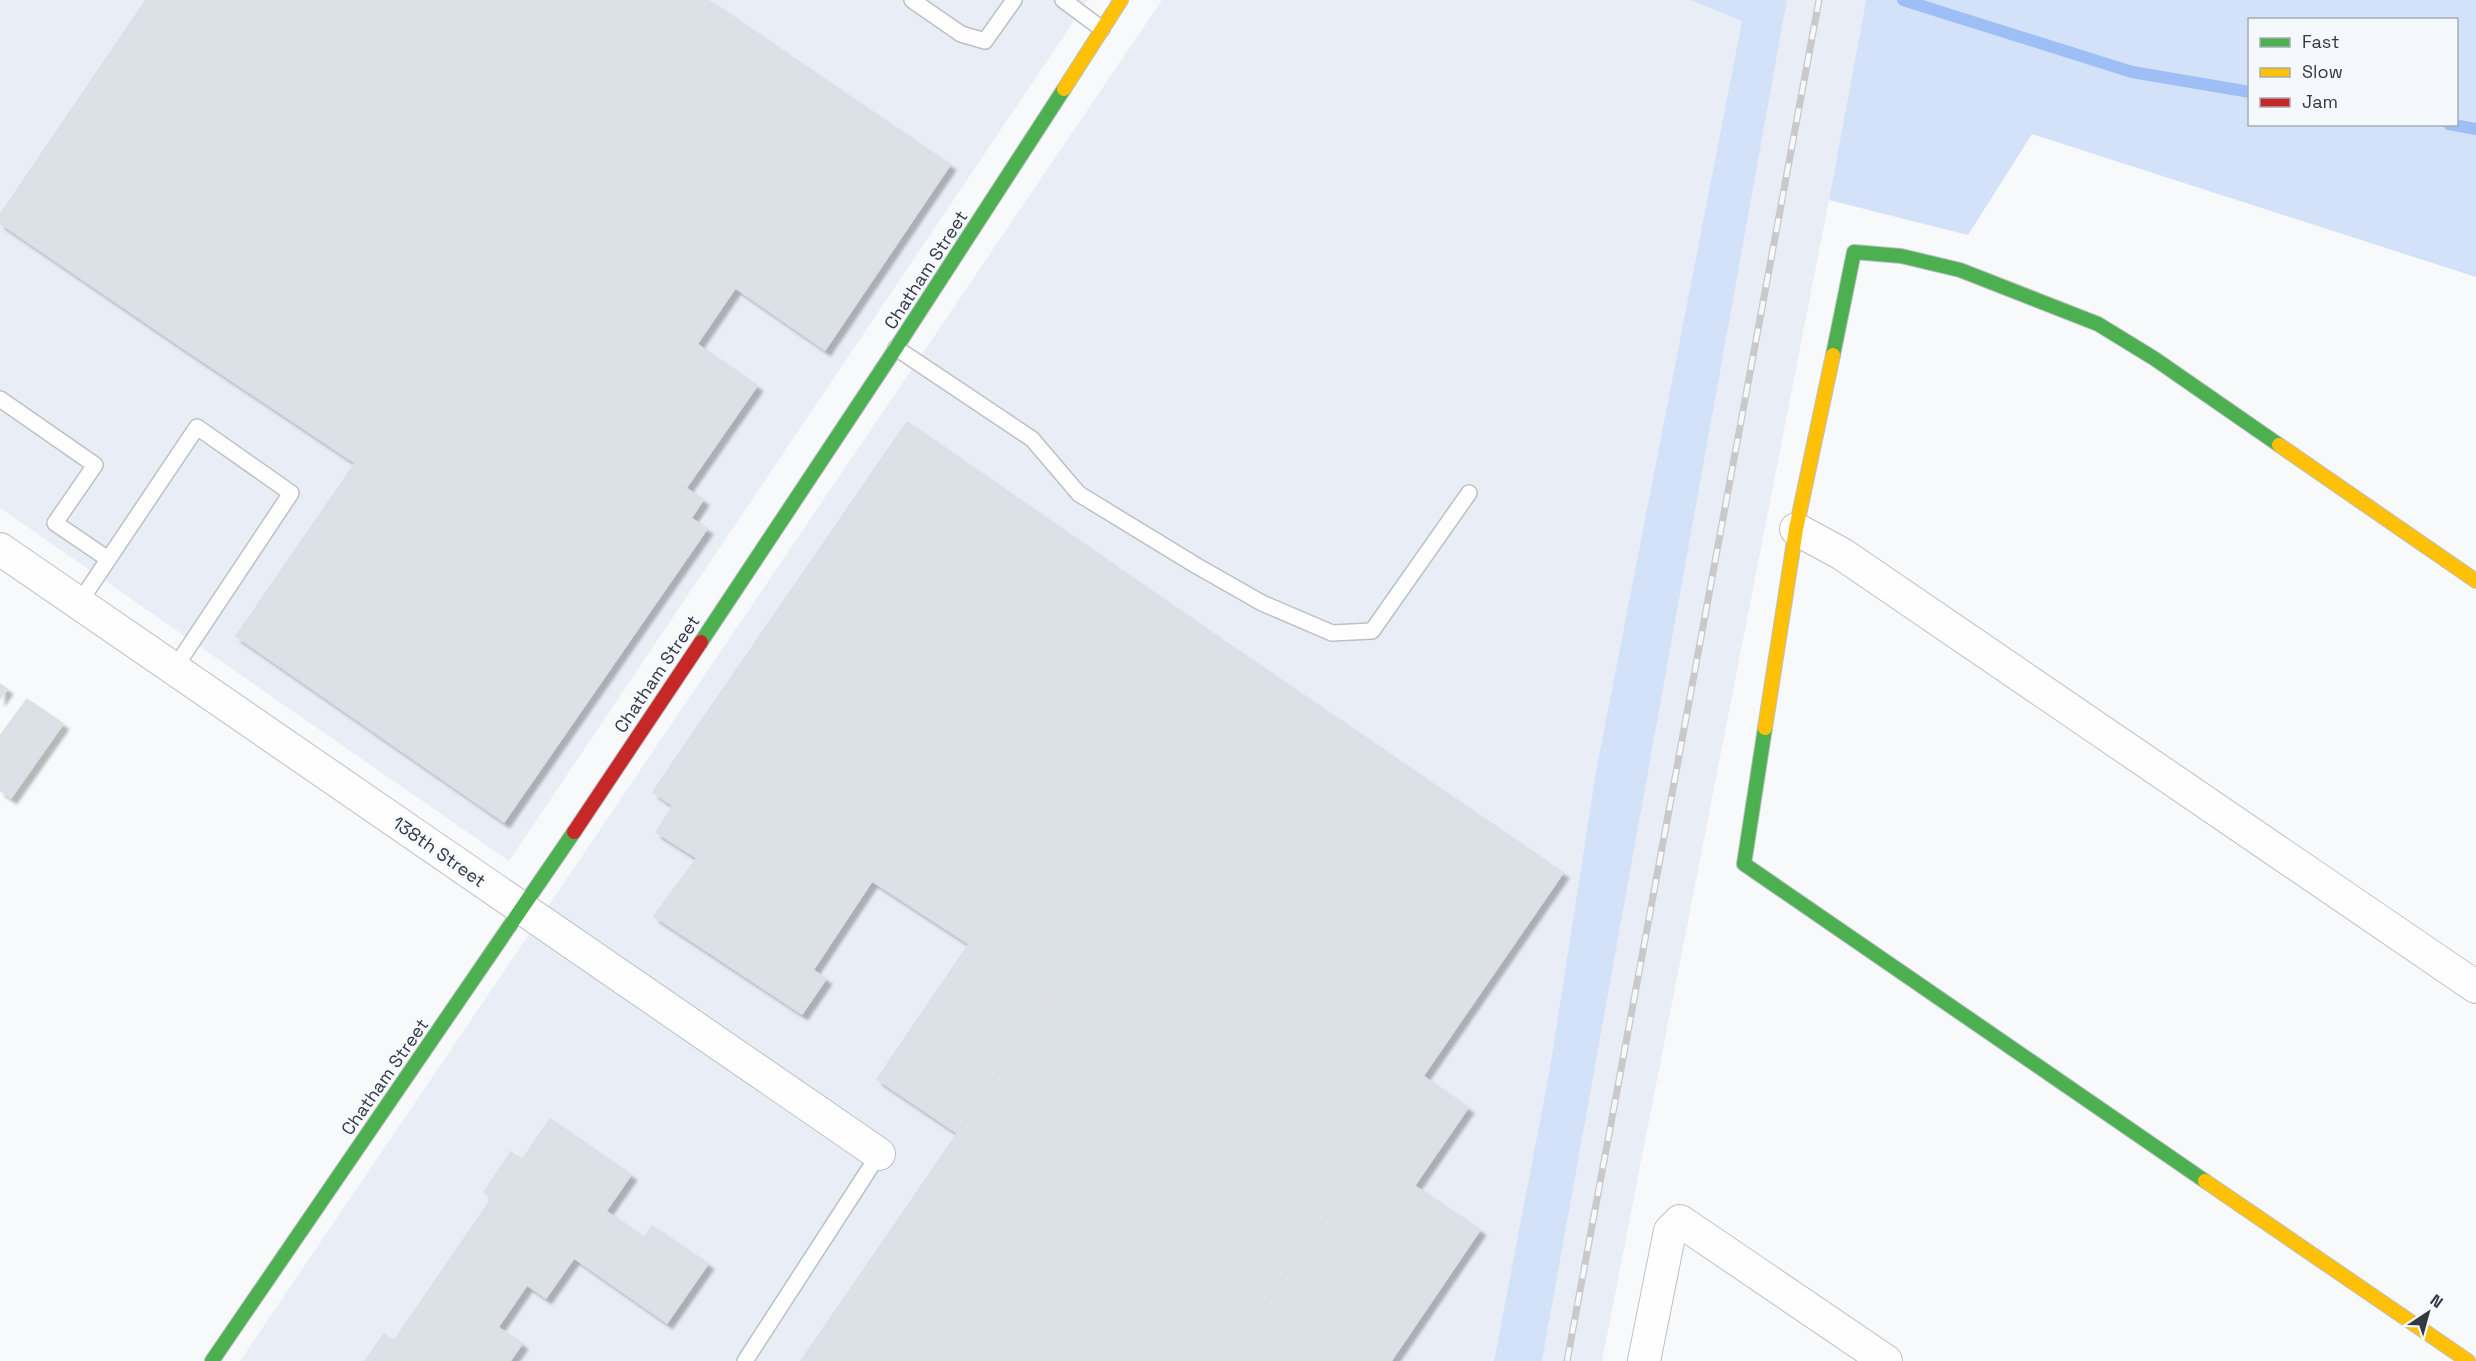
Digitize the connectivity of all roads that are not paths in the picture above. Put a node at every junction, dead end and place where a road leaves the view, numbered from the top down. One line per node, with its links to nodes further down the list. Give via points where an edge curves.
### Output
1 (912, 0): 2 (lane, via 961,34 985,41)
2 (1014, 0)
3 (1063, 0): 5 (lane)
4 (1121, 0): 5 (street, Chatham Street)
5 (1102, 29): 6 (street, Chatham Street)
6 (896, 348): 8 (lane, via 1032,439 1078,494 1262,603 1332,633 1372,631); 15 (street, Chatham Street)
7 (0, 399): 11 (lane, via 95,465 55,523)
8 (1469, 493)
9 (1796, 529): 12 (street, via 1854,252 1901,256 1959,270 2098,324 2155,359); 16 (street, via 1842,554); 22 (street, via 1744,864)
10 (0, 549): 13 (street, 138th Street)
11 (108, 559): 13 (lane); 14 (lane, via 197,427 291,493)
12 (2476, 581)
13 (79, 603): 14 (street, 138th Street)
14 (174, 669): 15 (street, 138th Street)
15 (522, 909): 17 (street, 138th Street); 18 (street, Chatham Street)
16 (2476, 987)
17 (879, 1154): 19 (lane)
18 (212, 1361)
19 (745, 1361)
20 (1644, 1361): 21 (street, via 1670,1231 1680,1221)
21 (1886, 1361)
22 (2468, 1361)

